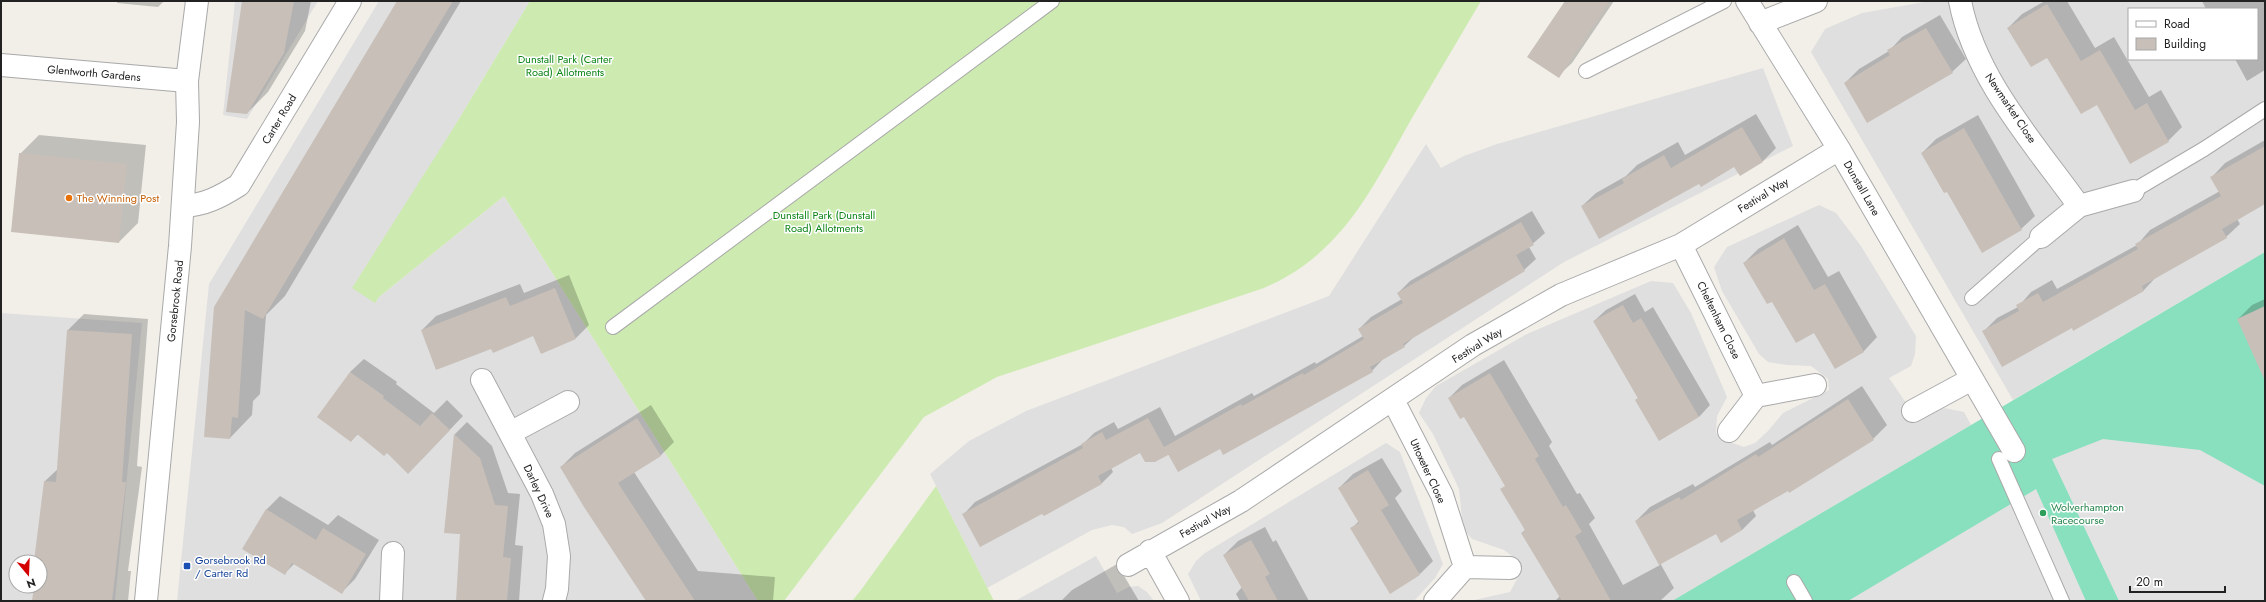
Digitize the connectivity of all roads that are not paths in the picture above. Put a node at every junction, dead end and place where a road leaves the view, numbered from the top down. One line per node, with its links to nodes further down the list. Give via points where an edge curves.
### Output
1 (197, 1): 11 (street, Gorsebrook Road)
2 (350, 1): 15 (street, Carter Road, via 239,185 217,199 200,205)
3 (1052, 1): 20 (lane)
4 (1724, 1): 10 (lane)
5 (1747, 1): 8 (street, Dunstall Lane)
6 (1816, 1): 8 (street)
7 (1960, 1): 16 (street, Newmarket Close, via 1973,48 1995,90)
8 (1760, 23): 13 (street, Dunstall Lane)
9 (1, 65): 11 (street, Glentworth Gardens)
10 (1586, 71)
11 (187, 81): 15 (street, Gorsebrook Road, via 188,122)
12 (2265, 109): 14 (lane, via 2204,150)
13 (1839, 149): 18 (street, Festival Way); 21 (street, Dunstall Lane)
14 (2134, 191): 16 (street)
15 (183, 206): 37 (street, Gorsebrook Road)
16 (2079, 206): 17 (street)
17 (2042, 237): 19 (lane)
18 (1681, 245): 24 (street, Cheltenham Close); 25 (street, Festival Way, via 1561,295 1473,345)
19 (1972, 298)
20 (613, 327)
21 (1972, 379): 27 (street); 30 (street, Dunstall Lane)
22 (482, 380): 28 (street, Darley Drive)
23 (1815, 385): 24 (street)
24 (1756, 396): 29 (street)
25 (1393, 400): 31 (street, Festival Way, via 1241,501); 34 (street, Uttoxeter Close, via 1442,495)
26 (568, 402): 28 (street)
27 (1913, 411)
28 (510, 432): 39 (street, Darley Drive, via 542,494 554,524 559,556)
29 (1728, 432)
30 (2006, 455): 43 (lane)
31 (1150, 552): 33 (street, Festival Way); 40 (street)
32 (393, 553): 38 (street)
33 (1128, 565)
34 (1465, 567): 35 (street); 41 (street)
35 (1510, 568)
36 (1794, 582): 42 (lane)
37 (146, 601)
38 (391, 601)
39 (554, 601)
40 (1178, 601)
41 (1435, 601)
42 (1805, 601)
43 (2062, 601)

